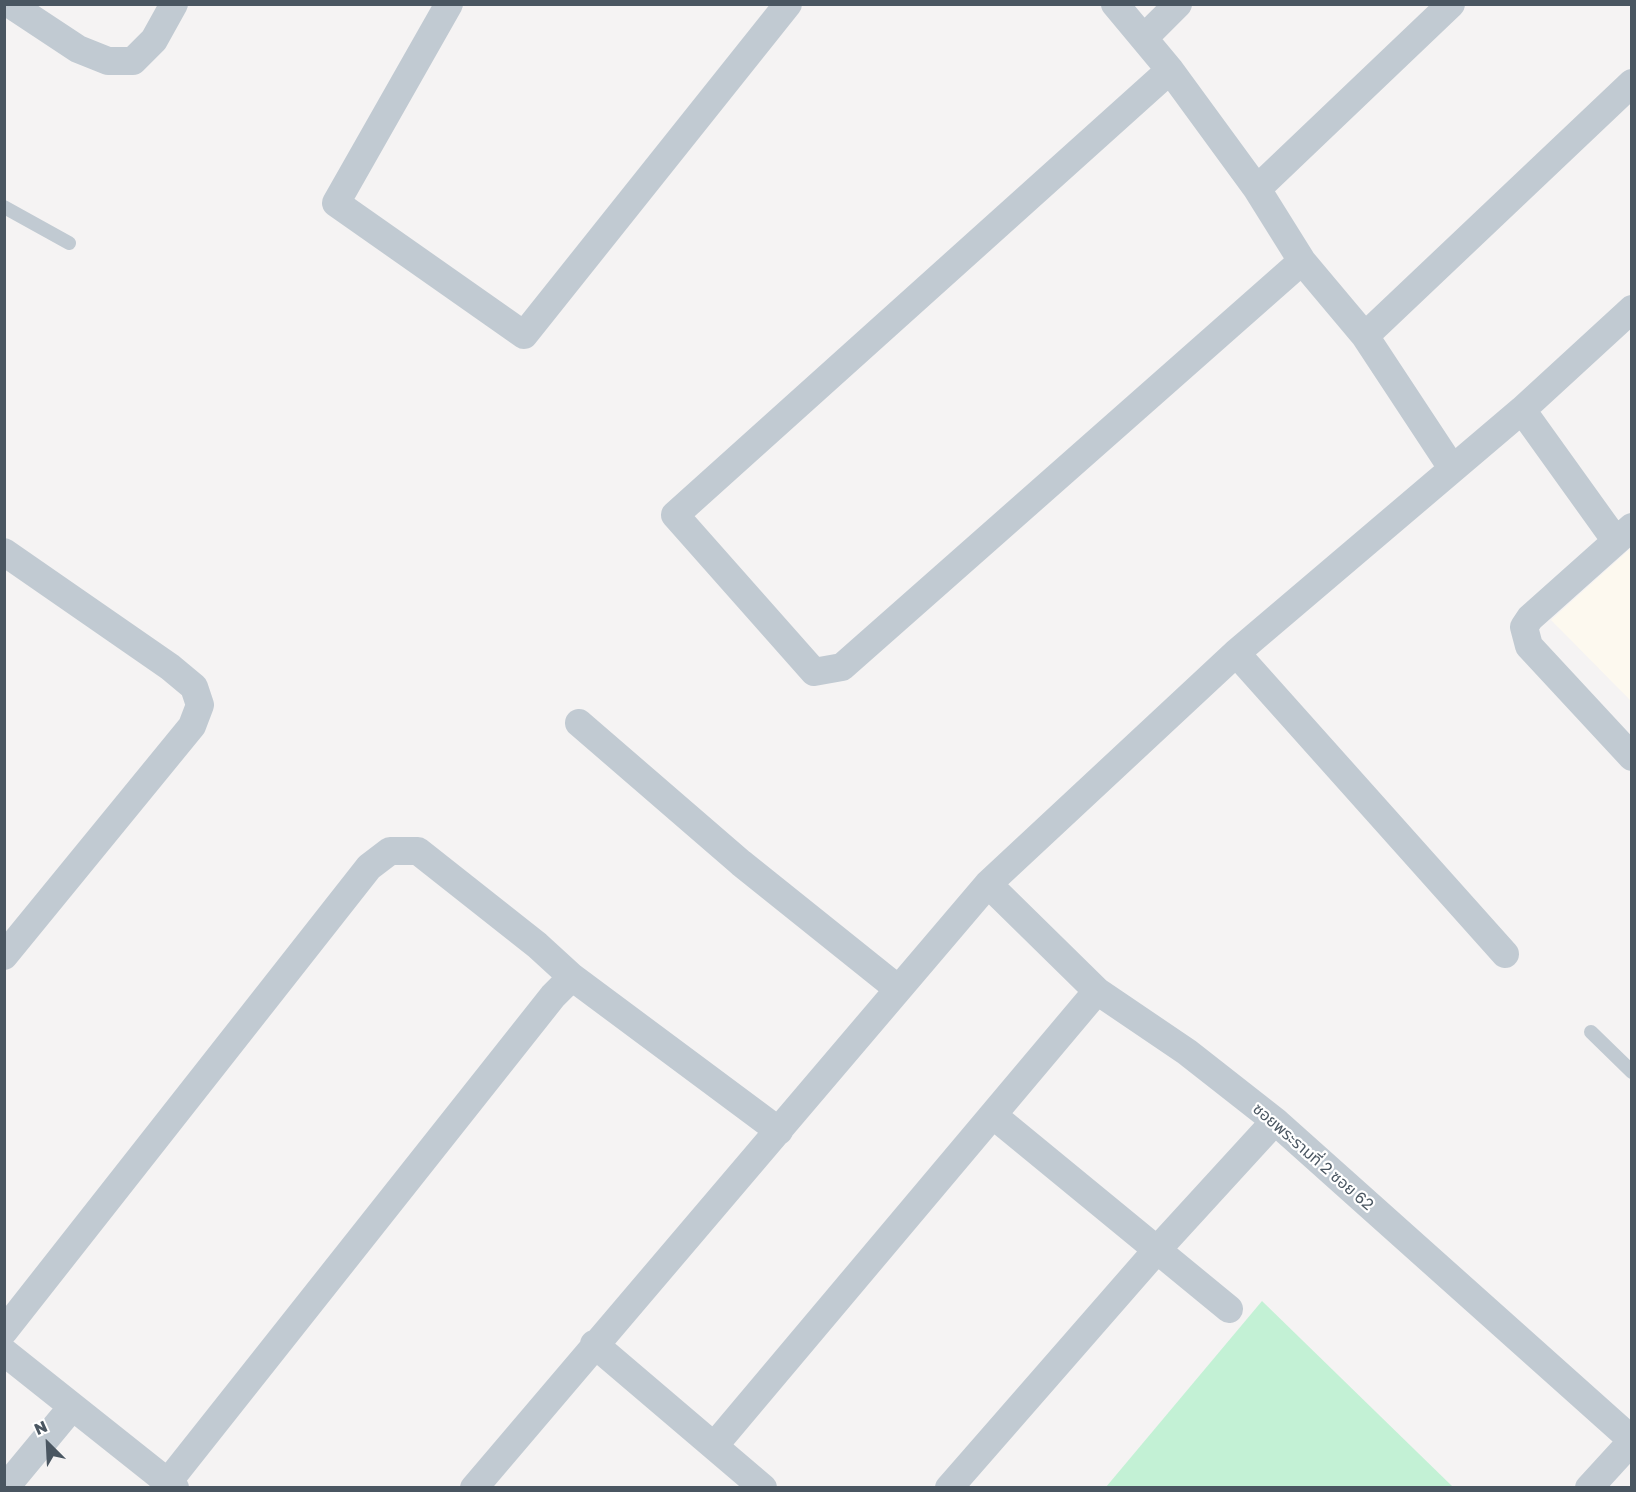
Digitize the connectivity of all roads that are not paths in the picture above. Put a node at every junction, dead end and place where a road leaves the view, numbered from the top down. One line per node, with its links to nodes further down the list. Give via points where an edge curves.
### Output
1 (10, 4): 2 (street, via 78,49 108,61 133,61 154,40)
2 (174, 4)
3 (449, 4): 4 (street, via 336,203 524,335)
4 (788, 4)
5 (1115, 4): 8 (street)
6 (1178, 4): 8 (street)
7 (1451, 4): 11 (street)
8 (1144, 37): 9 (street)
9 (1170, 70): 11 (street); 14 (street, via 675,515 814,672 842,667)
10 (1632, 83): 16 (street)
11 (1257, 189): 14 (street)
12 (4, 207): 13 (lane)
13 (69, 243)
14 (1302, 261): 16 (street)
15 (1632, 309): 17 (street)
16 (1365, 336): 18 (street)
17 (1522, 410): 18 (street); 19 (street)
18 (1452, 468): 21 (street)
19 (1624, 534): 23 (street, via 1524,627 1529,646)
20 (4, 552): 26 (street, via 170,667 194,687 200,705 192,726)
21 (1236, 653): 24 (street); 25 (street)
22 (579, 723): 28 (street, via 741,863)
23 (1632, 757)
24 (988, 884): 28 (street); 29 (street, ซอยพระรามที่ 2 ซอย 62)
25 (1505, 954)
26 (4, 956)
27 (572, 977): 34 (street); 37 (street, via 418,851 390,850 361,876); 44 (street, via 553,996)
28 (897, 988): 34 (street)
29 (1097, 991): 32 (street); 33 (street, ซอยพระรามที่ 2 ซอย 62, via 1187,1052)
30 (1591, 1032): 31 (lane)
31 (1632, 1072)
32 (994, 1116): 35 (street); 42 (street)
33 (1275, 1121): 35 (street); 41 (street, ซอยพระรามที่ 2 ซอย 62)
34 (779, 1131): 38 (street)
35 (1156, 1251): 36 (street); 47 (street)
36 (1229, 1309)
37 (4, 1331)
38 (594, 1344): 42 (street); 46 (street)
39 (4, 1352): 40 (street)
40 (72, 1407): 44 (street); 45 (street)
41 (1632, 1441): 48 (street)
42 (714, 1446): 43 (street)
43 (744, 1482)
44 (171, 1485)
45 (5, 1488)
46 (474, 1488)
47 (949, 1488)
48 (1589, 1488)

